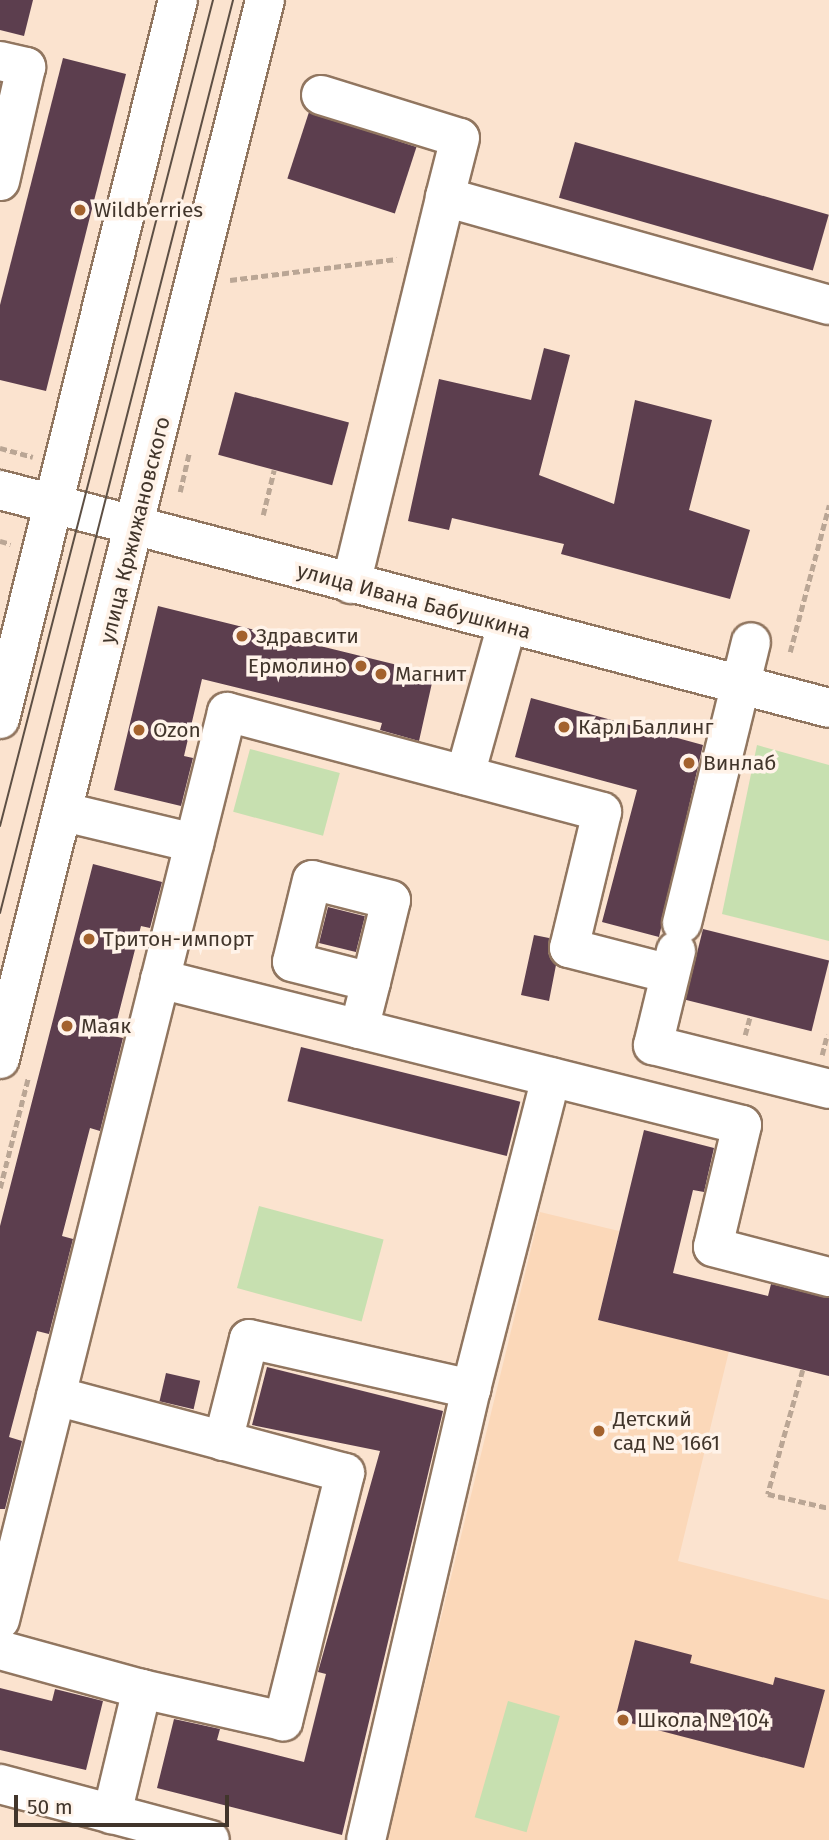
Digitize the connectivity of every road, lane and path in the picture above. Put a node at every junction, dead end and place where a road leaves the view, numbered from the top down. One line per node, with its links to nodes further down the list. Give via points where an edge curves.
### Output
1 (178, 0): 14 (street)
2 (265, 0): 17 (street, улица Кржижановского)
3 (0, 61): 5 (street, via 26,67)
4 (321, 95): 6 (street, via 460,138)
5 (0, 181)
6 (445, 197): 7 (street); 9 (street)
7 (429, 254): 8 (path); 18 (street)
8 (230, 280)
9 (829, 305)
10 (0, 448): 11 (path)
11 (47, 460)
12 (274, 470): 16 (path)
13 (0, 490): 14 (street, улица Ивана Бабушкина)
14 (55, 504): 17 (street, улица Ивана Бабушкина); 24 (street)
15 (829, 505): 21 (path)
16 (263, 515)
17 (136, 528): 18 (street, улица Ивана Бабушкина); 26 (street, улица Кржижановского)
18 (351, 584): 19 (street, улица Ивана Бабушкина)
19 (507, 625): 22 (street, улица Ивана Бабушкина); 25 (street)
20 (751, 642): 22 (street)
21 (790, 652)
22 (740, 686): 23 (street, улица Ивана Бабушкина); 28 (street)
23 (829, 708)
24 (0, 719)
25 (465, 775): 27 (street, via 227,712); 28 (street, via 602,811 569,948)
26 (64, 812): 27 (street); 33 (street, улица Кржижановского)
27 (194, 844): 29 (street)
28 (677, 946): 32 (street)
29 (160, 979): 31 (street); 40 (street)
30 (371, 982): 31 (street)
31 (359, 1029): 34 (street)
32 (653, 1045): 35 (street); 36 (street)
33 (0, 1059)
34 (551, 1077): 36 (street); 39 (street)
35 (829, 1089)
36 (640, 1099): 37 (street, via 742,1125 713,1247)
37 (829, 1277)
38 (803, 1370): 42 (path, via 768,1494)
39 (471, 1389): 41 (street, via 248,1339); 50 (street)
40 (56, 1396): 41 (street); 43 (street)
41 (223, 1441): 46 (street, via 345,1473 284,1721)
42 (829, 1508)
43 (13, 1513): 44 (street)
44 (0, 1619)
45 (0, 1650): 46 (street)
46 (142, 1689): 48 (street)
47 (0, 1784): 48 (street)
48 (112, 1814): 49 (street)
49 (210, 1840)
50 (366, 1840)

